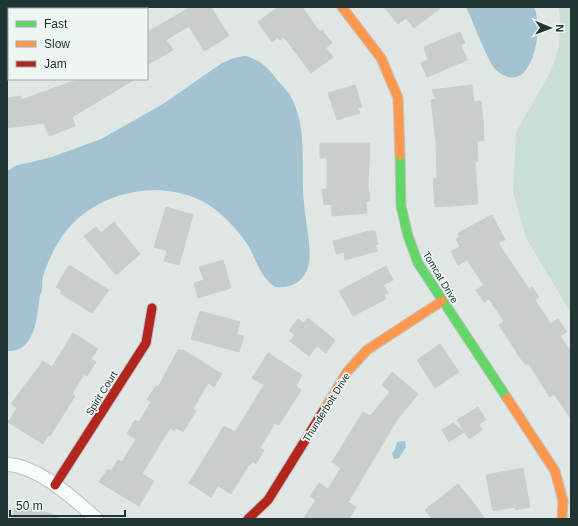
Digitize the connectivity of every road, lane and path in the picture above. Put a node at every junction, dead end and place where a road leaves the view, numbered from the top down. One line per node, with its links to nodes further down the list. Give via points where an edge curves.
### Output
1 (342, 7): 2 (street, Tomcat Drive, via 381,58 398,98 400,206 418,264)
2 (442, 301): 7 (street, Thunderbolt Drive, via 367,350 347,372 268,500); 8 (street, Tomcat Drive, via 555,471 563,501)
3 (152, 308): 5 (street, Spirit Court, via 146,343)
4 (7, 464): 5 (street, via 37,473)
5 (55, 485): 6 (street)
6 (97, 519)
7 (248, 519)
8 (562, 519)

